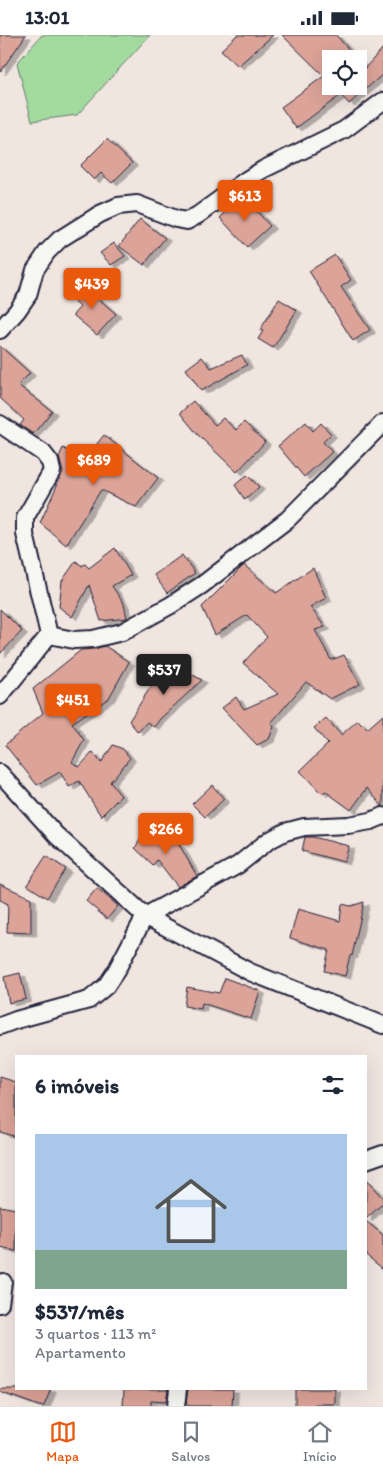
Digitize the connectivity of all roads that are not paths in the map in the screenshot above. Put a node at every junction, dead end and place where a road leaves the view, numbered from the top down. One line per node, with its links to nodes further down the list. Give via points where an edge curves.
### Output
1 (383, 101): 2 (street, via 344,130 264,169 187,221 137,204 118,206 100,214 60,239 47,252 35,270 28,295)
2 (0, 330)
3 (383, 423): 5 (street, via 288,519 171,605 122,632 94,639 74,640)
4 (0, 424): 5 (street, via 43,453 50,462 52,471 26,518 25,534)
5 (49, 635): 6 (street)
6 (0, 697)
7 (0, 773): 9 (street, via 56,835)
8 (383, 815): 9 (street, via 348,825 304,827 285,832 238,865)
9 (145, 916): 10 (street, via 250,972); 11 (street, via 106,986 89,1000)
10 (383, 1025)
11 (0, 1026)
12 (383, 1154): 13 (street)
13 (367, 1160)
14 (6, 1283): 15 (street)
15 (0, 1304)
16 (178, 1390): 17 (street)
17 (176, 1406)

